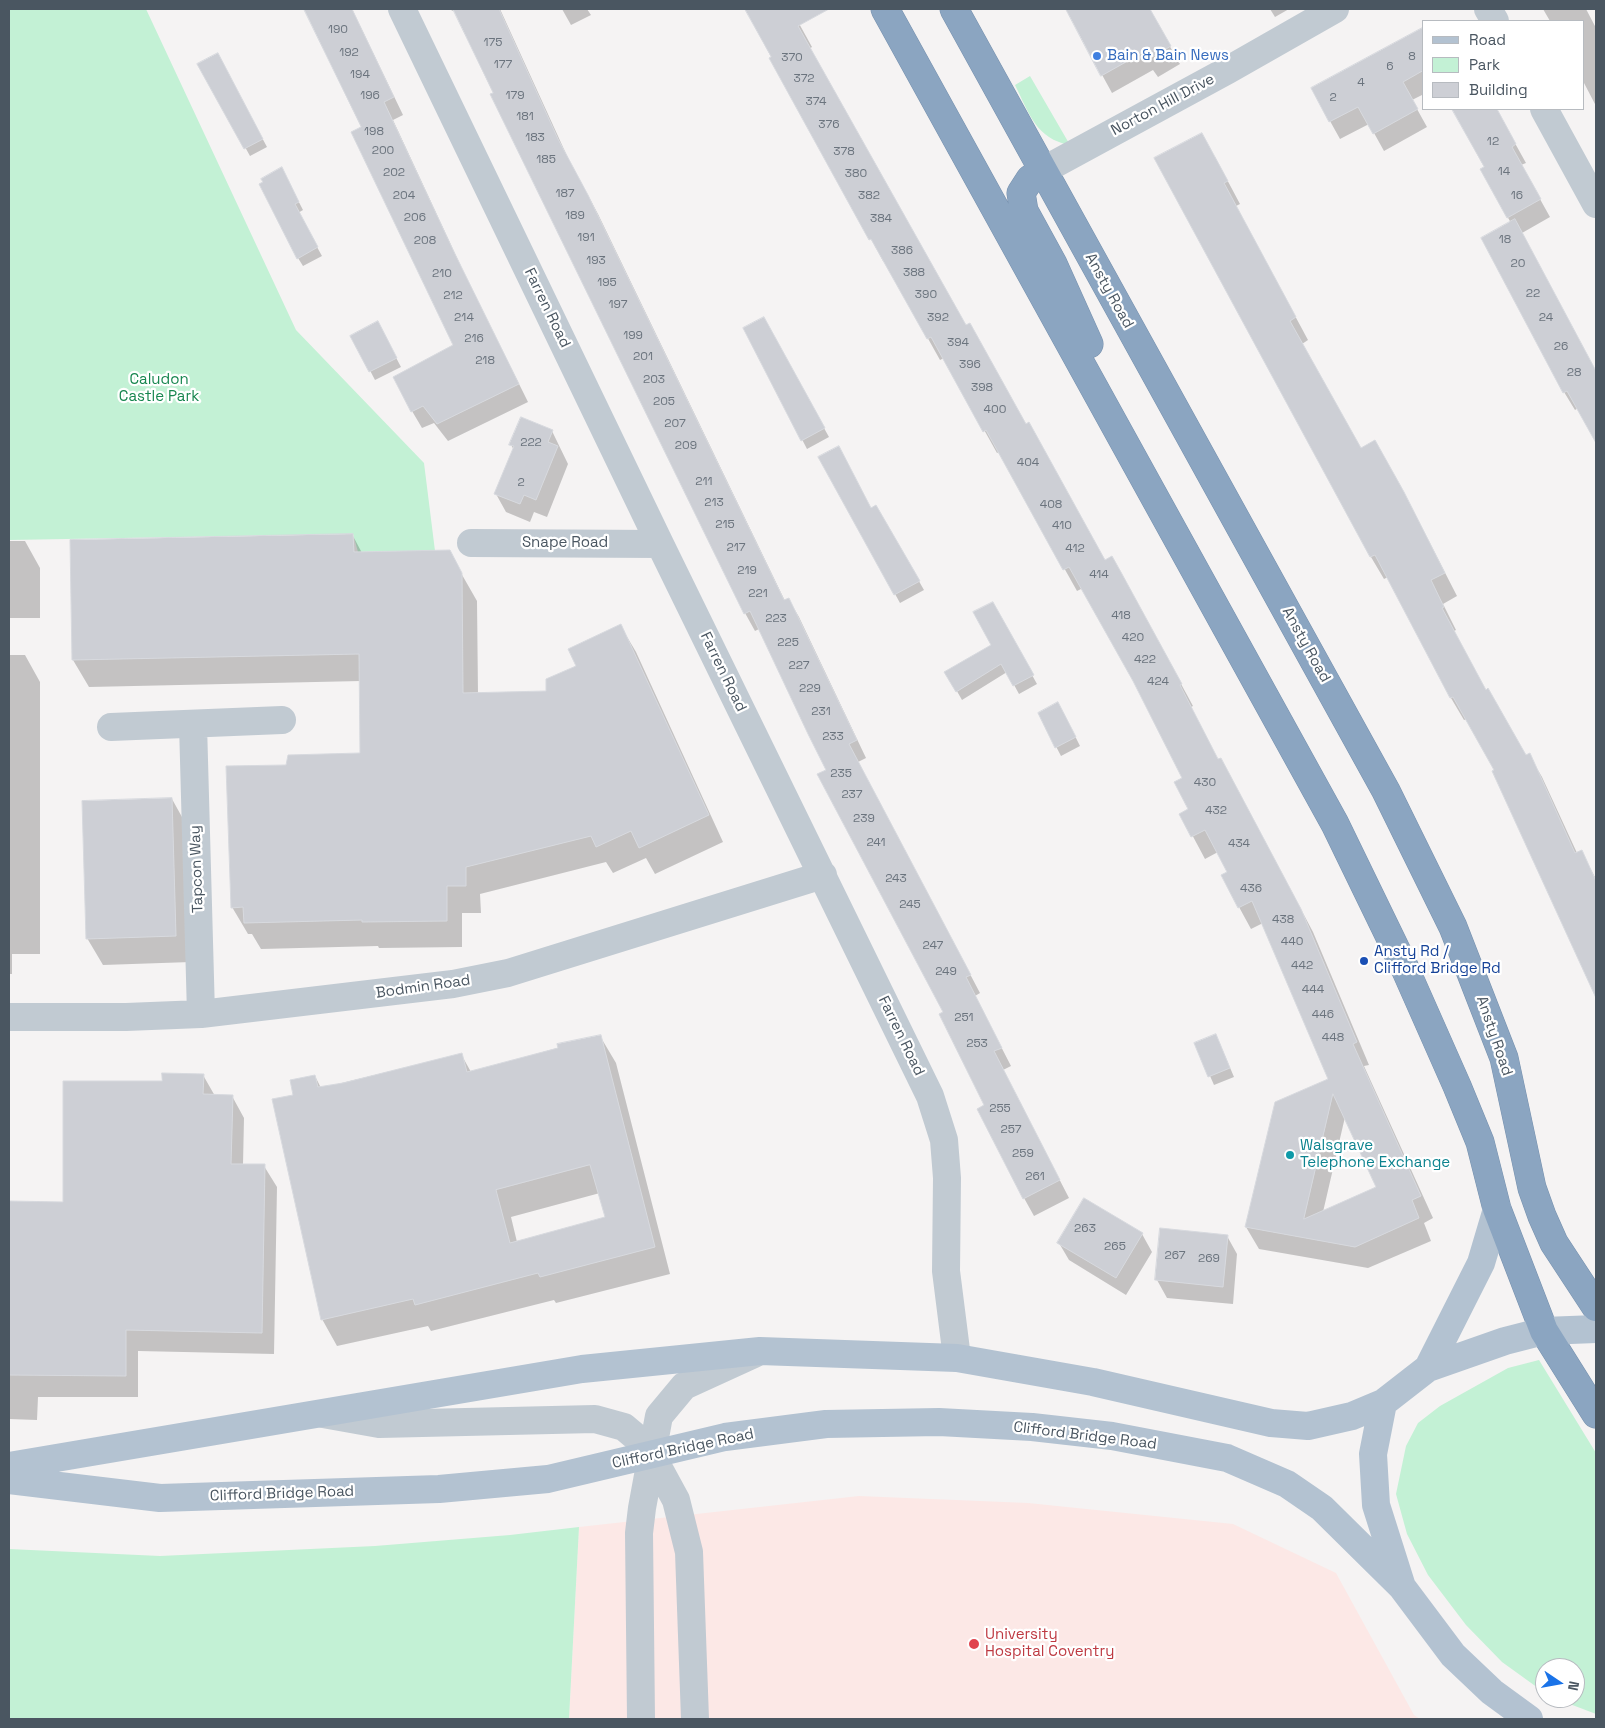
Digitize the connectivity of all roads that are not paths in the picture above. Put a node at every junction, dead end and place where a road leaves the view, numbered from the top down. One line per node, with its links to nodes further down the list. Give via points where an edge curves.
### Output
1 (402, 9): 12 (street, Farren Road)
2 (885, 9): 10 (highway)
3 (954, 9): 8 (highway, Ansty Road)
4 (1335, 9): 8 (street, Norton Hill Drive)
5 (1488, 9): 6 (street)
6 (1494, 20)
7 (1545, 110): 9 (street)
8 (1042, 171): 10 (highway, via 1030,179 1021,193 1024,211 1053,264 1101,371); 20 (highway, Ansty Road, via 1386,790 1449,918 1504,1058 1532,1188 1542,1216 1554,1243)
9 (1596, 204)
10 (1125, 444): 19 (highway, via 1335,824 1403,964 1457,1086 1480,1142)
11 (470, 543): 12 (street, Snape Road)
12 (660, 544): 16 (street, Farren Road)
13 (282, 720): 14 (street)
14 (193, 724): 15 (street); 17 (street, Tapcon Way)
15 (111, 727)
16 (823, 875): 17 (street, Bodmin Road, via 508,973 453,984); 24 (street, Farren Road, via 930,1096 944,1140 946,1270)
17 (201, 1014): 18 (street, Bodmin Road)
18 (9, 1017)
19 (1494, 1199): 22 (highway); 25 (main road, via 1480,1263)
20 (1596, 1307)
21 (1596, 1329): 22 (main road)
22 (1544, 1331): 25 (main road); 28 (highway)
23 (760, 1351): 24 (main road); 27 (main road, via 582,1369); 29 (street, via 684,1386 659,1416)
24 (957, 1358): 26 (main road, via 1093,1382 1271,1423 1321,1424)
25 (1428, 1368): 26 (main road)
26 (1383, 1403): 32 (main road, via 1373,1454 1376,1505)
27 (323, 1414): 29 (street, via 379,1424 595,1420 624,1427); 30 (main road)
28 (1596, 1414)
29 (652, 1454): 31 (main road, Clifford Bridge Road, via 548,1479 439,1489 160,1498); 32 (main road, Clifford Bridge Road, via 725,1437 826,1424 938,1422 1032,1427 1112,1436 1227,1458 1287,1484 1322,1508); 33 (street, via 639,1533); 34 (street, via 676,1500 690,1552)
30 (9, 1466)
31 (9, 1480)
32 (1402, 1586): 35 (main road, via 1453,1655 1492,1692)
33 (641, 1719)
34 (695, 1719)
35 (1529, 1719)

